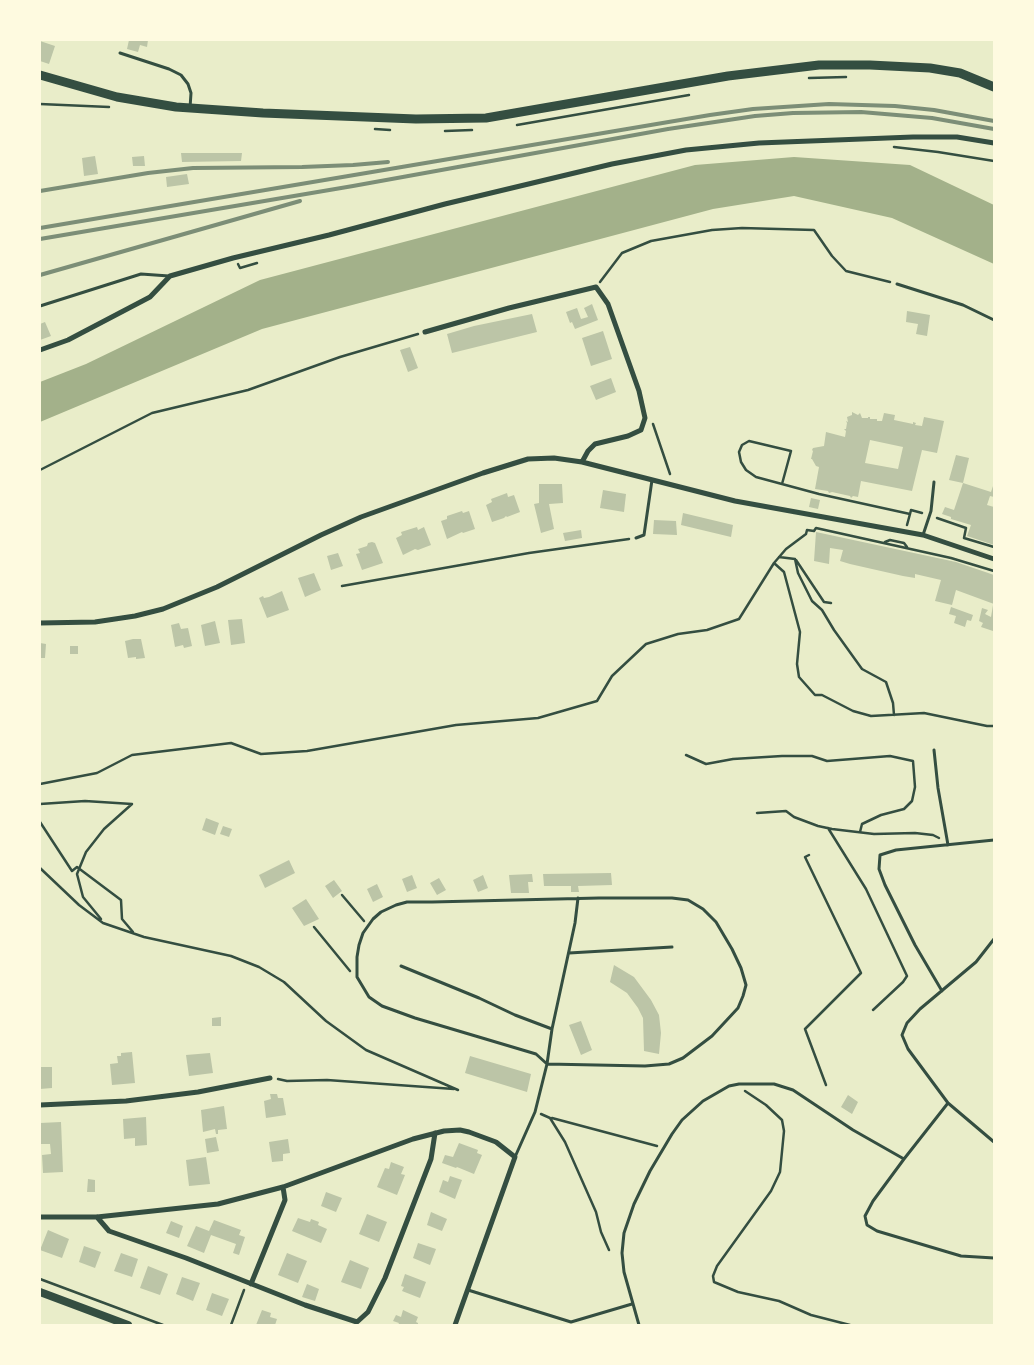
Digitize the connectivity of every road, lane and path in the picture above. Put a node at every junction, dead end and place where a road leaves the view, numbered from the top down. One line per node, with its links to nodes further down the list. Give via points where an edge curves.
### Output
1 (120, 53): 4 (lane, via 169,68 181,75 191,93)
2 (40, 75): 4 (main road, via 132,100)
3 (994, 87): 4 (main road, via 960,73 930,68 818,65 728,76 486,118 379,118)
4 (190, 108)
5 (994, 143): 8 (street, via 957,136 912,137 760,143 686,150 612,164)
6 (886, 147): 7 (path)
7 (994, 161)
8 (233, 258): 9 (path, via 240,268); 10 (street)
9 (262, 261)
10 (170, 276): 13 (lane, via 141,274); 16 (street, via 150,297 68,340)
11 (897, 284): 12 (path, via 846,271 814,230 742,228 651,241 622,253); 14 (lane, via 963,305)
12 (596, 287): 15 (street); 17 (street, via 608,304 639,391)
13 (40, 306)
14 (994, 320)
15 (425, 332): 19 (path, via 248,390 152,413)
16 (40, 350)
17 (644, 418): 18 (street, via 641,430 595,444); 20 (path, via 651,420)
18 (582, 462): 21 (street); 37 (street, via 528,459 483,473 361,518 217,587 163,609 95,622)
19 (40, 470)
20 (670, 474)
21 (652, 480): 27 (street, via 736,501); 28 (lane, via 644,535)
22 (934, 482): 25 (lane)
23 (782, 484): 23 (path, via 756,477 746,470 740,462 742,445 749,441 791,451); 24 (path)
24 (910, 514): 25 (path, via 911,510); 26 (path)
25 (929, 516): 27 (lane); 29 (path, via 966,528 964,538)
26 (907, 526)
27 (923, 536): 32 (street)
28 (636, 538): 35 (path)
29 (994, 547)
30 (779, 557): 31 (path); 33 (path); 34 (path, via 807,530 816,528 951,558)
31 (795, 559): 36 (path, via 824,602); 38 (path, via 812,601 822,610 862,669 886,682)
32 (994, 559)
33 (774, 563): 38 (path, via 784,572 800,632 799,677 815,695 822,695 853,711 871,716); 42 (path, via 739,619 646,644 612,676 596,701 538,718 456,725 307,751 262,754 231,743 132,755 97,773)
34 (994, 571)
35 (342, 586)
36 (831, 603)
37 (40, 623)
38 (894, 715): 39 (path, via 924,712)
39 (994, 726)
40 (934, 750): 49 (lane)
41 (686, 755): 47 (path, via 706,764 782,756 812,756 827,761 890,756 912,761 915,787 912,801 904,809 862,824)
42 (40, 784)
43 (40, 804): 52 (path, via 85,801 132,804 104,829 86,852)
44 (758, 813): 46 (path, via 786,811 794,817)
45 (40, 822): 52 (path, via 72,871)
46 (828, 828): 47 (path); 65 (path, via 866,889 907,976)
47 (860, 832): 49 (path, via 933,835)
48 (994, 840): 49 (lane)
49 (948, 845): 64 (lane, via 896,850 880,855 879,869 915,945)
50 (809, 855): 70 (path, via 805,858 861,973 805,1028)
51 (40, 868): 55 (path)
52 (80, 868): 55 (path, via 77,874 83,897); 58 (path, via 120,900 122,919)
53 (342, 895): 56 (path)
54 (578, 898): 56 (lane, via 406,902 381,912); 61 (lane); 67 (lane, via 688,900 716,922 741,968 746,985 738,1008 712,1036 683,1058 669,1064)
55 (103, 923): 58 (path)
56 (368, 926): 63 (lane, via 359,945)
57 (314, 927): 63 (path)
58 (134, 934): 68 (path, via 231,956 259,967 284,982 326,1021 366,1050 458,1090)
59 (994, 939): 64 (lane, via 976,962)
60 (672, 948): 61 (lane)
61 (569, 953): 66 (lane)
62 (401, 966): 66 (lane)
63 (357, 977): 67 (lane, via 369,997 382,1006 536,1054)
64 (942, 991): 71 (lane, via 906,1023 902,1034 908,1049)
65 (873, 1010)
66 (552, 1029): 67 (lane)
67 (547, 1064): 73 (lane)
68 (270, 1078): 72 (street, via 126,1101)
69 (739, 1084): 77 (lane, via 720,1090 690,1112); 79 (lane, via 774,1084 793,1090); 95 (path, via 782,1120 780,1172 717,1266 714,1282)
70 (826, 1085)
71 (948, 1103): 76 (lane); 79 (lane)
72 (40, 1105)
73 (535, 1112): 74 (path); 78 (lane)
74 (550, 1118): 77 (path); 83 (path, via 565,1142 596,1212)
75 (435, 1133): 78 (street, via 444,1130 469,1132 496,1142); 80 (street); 86 (street, via 431,1159 385,1278 368,1312 357,1322)
76 (994, 1142)
77 (664, 1147): 89 (lane, via 634,1204 624,1233 624,1272)
78 (515, 1157): 87 (street)
79 (904, 1159): 84 (lane, via 864,1216 867,1225 877,1231 961,1256)
80 (283, 1187): 81 (street, via 218,1204); 86 (street, via 285,1200)
81 (97, 1217): 82 (street); 86 (street, via 109,1231)
82 (40, 1218)
83 (608, 1250)
84 (994, 1258)
85 (40, 1279): 91 (path)
86 (249, 1283): 92 (path)
87 (467, 1290): 89 (lane, via 571,1322); 93 (street)
88 (40, 1292): 90 (street)
89 (632, 1304): 94 (lane)
90 (128, 1325)
91 (163, 1325)
92 (231, 1325)
93 (455, 1325)
94 (639, 1325)
95 (850, 1325)

